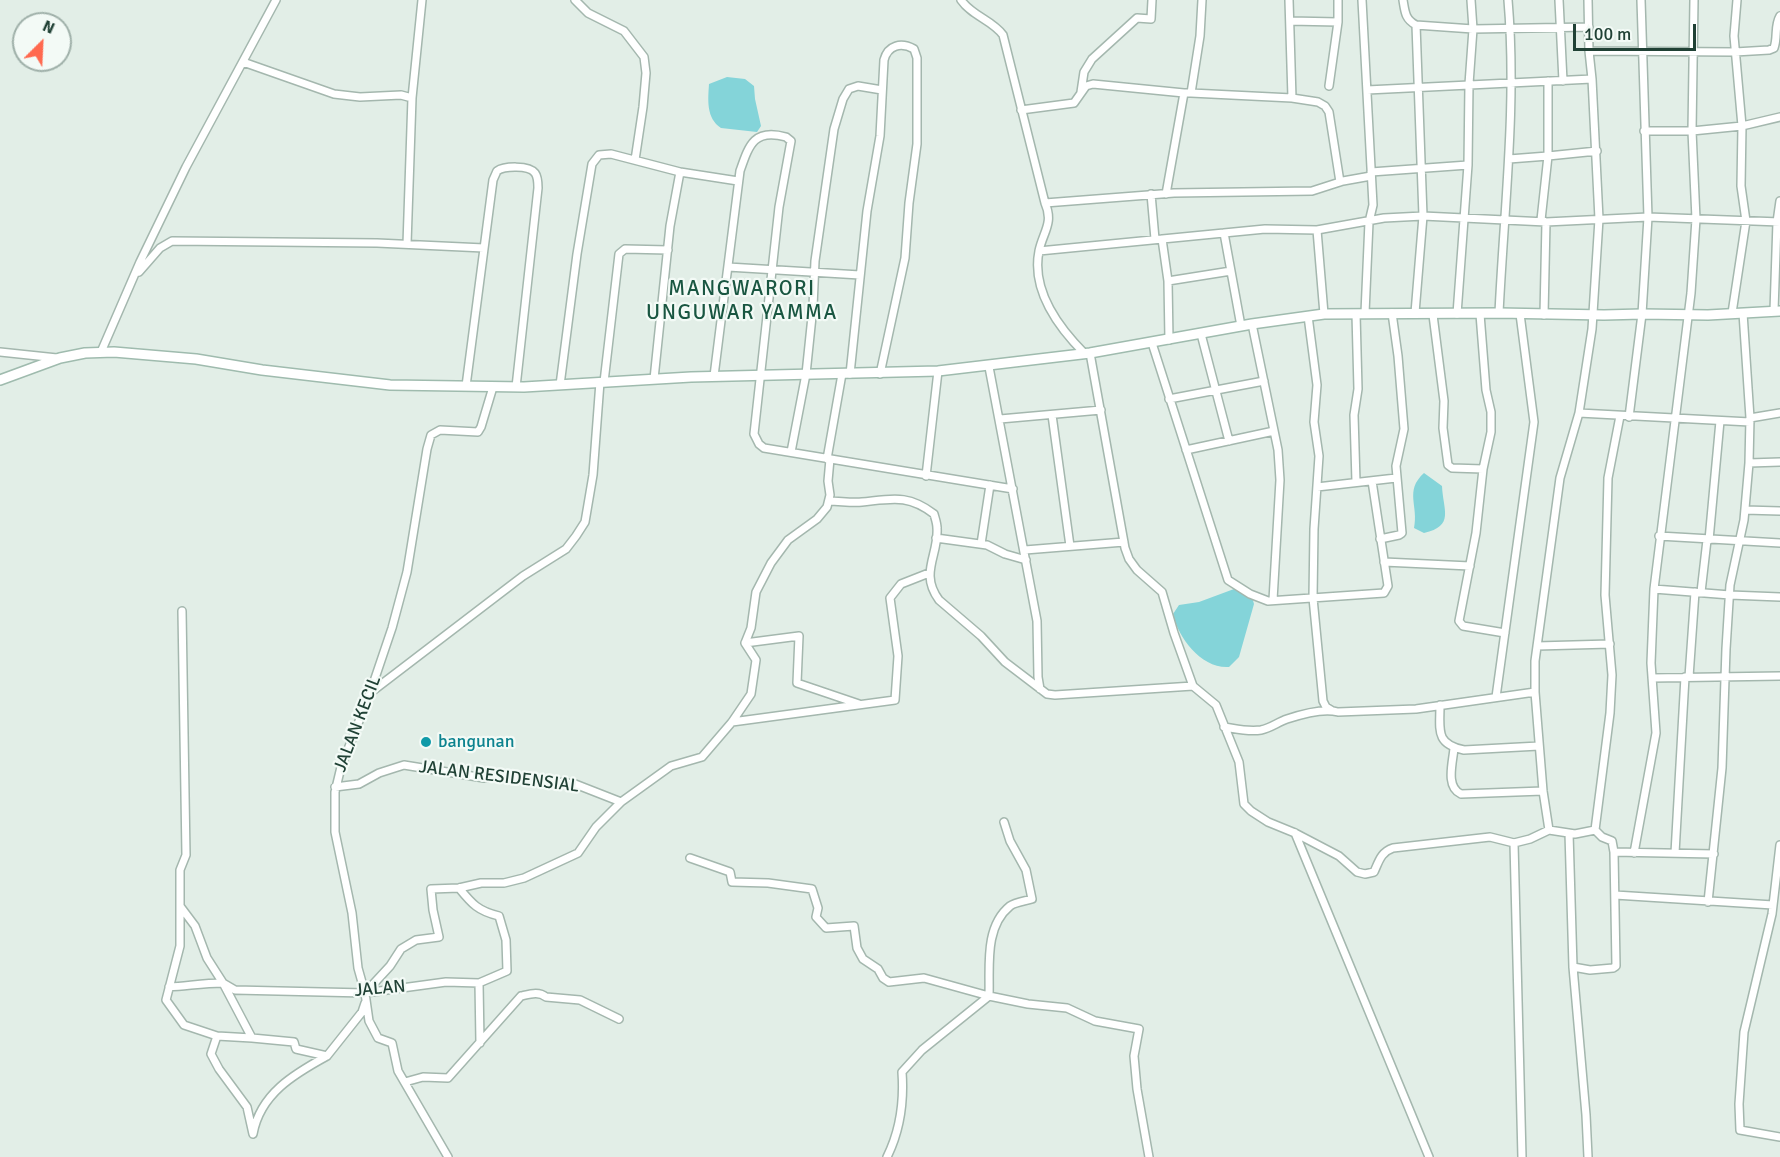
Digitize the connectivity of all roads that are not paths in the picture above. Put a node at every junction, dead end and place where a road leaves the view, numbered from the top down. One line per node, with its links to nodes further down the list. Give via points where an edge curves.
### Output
1 (276, 0): 30 (street)
2 (422, 0): 42 (street)
3 (575, 0): 52 (street, via 593,16 624,31 644,57 644,96)
4 (962, 0): 44 (street, via 1003,35)
5 (1152, 0): 40 (street, via 1151,19 1137,18 1092,59 1084,72)
6 (1202, 0): 41 (street, via 1200,36)
7 (1289, 0): 19 (street)
8 (1338, 0): 20 (street)
9 (1362, 0): 39 (street)
10 (1403, 0): 21 (street, via 1405,14)
11 (1471, 0): 24 (street)
12 (1508, 0): 25 (street)
13 (1559, 0): 22 (street)
14 (1588, 0): 23 (street)
15 (1641, 0): 27 (street)
16 (1694, 0): 28 (street)
17 (1737, 0): 29 (street)
18 (1780, 16): 29 (street, via 1774,48)
19 (1290, 21): 20 (street); 43 (street)
20 (1338, 22): 36 (street)
21 (1416, 25): 24 (street); 37 (street)
22 (1561, 27): 23 (street); 25 (street); 33 (street)
23 (1588, 27): 26 (street)
24 (1473, 29): 25 (street); 35 (street)
25 (1511, 29): 34 (street)
26 (1589, 51): 27 (street); 31 (street)
27 (1643, 52): 28 (street); 47 (street)
28 (1692, 52): 29 (street); 48 (street)
29 (1735, 52): 46 (street)
30 (243, 62): 42 (street, via 334,94); 85 (street, via 186,167)
31 (1592, 79): 33 (street); 49 (street)
32 (1548, 81): 33 (street); 34 (street); 50 (street)
33 (1563, 81)
34 (1510, 82): 35 (street); 51 (street)
35 (1469, 84): 37 (street); 53 (street)
36 (1329, 86)
37 (1418, 86): 39 (street); 54 (street)
38 (882, 90): 82 (street, via 858,86 849,89 843,99 827,171); 84 (street, via 880,136); 117 (street, via 886,52 901,44 914,49 915,163 905,258)
39 (1367, 90): 56 (street)
40 (1081, 92): 41 (street, via 1093,84); 44 (street, via 1074,103)
41 (1188, 93): 43 (street); 60 (street)
42 (412, 98): 76 (street)
43 (1292, 98): 58 (street, via 1318,102 1329,112)
44 (1022, 110): 62 (street)
45 (1780, 117): 46 (street)
46 (1742, 126): 48 (street); 69 (street, via 1741,186)
47 (1644, 131): 48 (street); 65 (street)
48 (1692, 131): 68 (street)
49 (1597, 151): 50 (street); 67 (street)
50 (1548, 156): 51 (street); 71 (street, via 1541,220)
51 (1509, 159): 66 (street)
52 (635, 160): 55 (street); 124 (street, via 599,155 592,164)
53 (1468, 165): 54 (street); 64 (street)
54 (1421, 168): 56 (street); 63 (street)
55 (680, 172): 57 (street); 78 (street)
56 (1371, 174): 58 (street); 70 (street, via 1373,205)
57 (738, 181): 80 (street); 81 (street, via 748,149 756,138 781,135 791,141)
58 (1340, 182): 60 (street, via 1312,191)
59 (1150, 194): 60 (street); 62 (street); 75 (street)
60 (1166, 194)
61 (1780, 201): 72 (street)
62 (1045, 202): 79 (street, via 1049,218)
63 (1423, 216): 64 (street); 70 (street); 89 (street)
64 (1463, 217): 66 (street); 95 (street)
65 (1648, 217): 67 (street); 68 (street); 98 (street)
66 (1506, 219): 71 (street); 90 (street)
67 (1599, 219): 71 (street); 102 (street)
68 (1696, 219): 69 (street); 99 (street)
69 (1746, 221): 72 (street); 91 (street)
70 (1369, 222): 73 (street); 94 (street)
71 (1546, 222): 101 (street)
72 (1778, 222): 87 (street)
73 (1317, 230): 74 (street); 93 (street)
74 (1224, 233): 75 (street); 83 (street)
75 (1159, 239): 79 (street); 86 (street)
76 (407, 244): 77 (street); 85 (street, via 172,241 160,248)
77 (484, 248): 125 (street); 127 (street, via 496,171 503,167 534,171 538,188)
78 (668, 250): 120 (street); 123 (street, via 625,249 619,254)
79 (1039, 250): 111 (street, via 1038,273 1045,298 1066,335)
80 (728, 267): 81 (street); 119 (street)
81 (773, 268): 82 (street); 118 (street)
82 (815, 271): 84 (street); 115 (street)
83 (1231, 271): 86 (street); 105 (street)
84 (860, 275): 116 (street)
85 (133, 279): 110 (street)
86 (1168, 281): 107 (street)
87 (1777, 311): 92 (street)
88 (1392, 313): 89 (street); 94 (street); 149 (street, via 1404,429)
89 (1415, 313): 100 (street)
90 (1499, 313): 96 (street); 97 (street)
91 (1732, 313): 92 (street); 99 (street)
92 (1743, 313): 138 (street)
93 (1324, 314): 94 (street); 103 (street)
94 (1361, 314): 151 (street, via 1359,389 1354,416)
95 (1457, 314): 96 (street); 100 (street)
96 (1480, 314): 147 (street, via 1491,412)
97 (1520, 314): 101 (street); 179 (street, via 1534,422)
98 (1642, 314): 99 (street); 102 (street); 135 (street)
99 (1689, 314): 136 (street)
100 (1433, 315): 147 (street, via 1448,465)
101 (1544, 315): 102 (street)
102 (1593, 315): 131 (street)
103 (1308, 316): 104 (street); 153 (street, via 1317,386)
104 (1252, 324): 105 (street); 122 (street)
105 (1241, 326): 106 (street)
106 (1201, 334): 107 (street); 128 (street)
107 (1169, 340): 108 (street)
108 (1152, 343): 111 (street); 129 (street)
109 (0, 352): 112 (street)
110 (101, 352): 112 (street); 125 (street, via 158,354 390,385)
111 (1087, 354): 113 (street); 130 (street)
112 (60, 358): 121 (street)
113 (989, 367): 114 (street); 137 (street)
114 (938, 371): 117 (street); 148 (street)
115 (806, 374): 116 (street); 118 (street); 143 (street)
116 (846, 374): 117 (street); 144 (street)
117 (880, 374)
118 (762, 375): 119 (street); 143 (street, via 756,440 764,448)
119 (714, 376): 120 (street)
120 (654, 379): 123 (street)
121 (0, 380)
122 (1264, 381): 128 (street); 140 (street)
123 (602, 382): 124 (street); 190 (street, via 594,475 585,522 576,536 566,549 523,576)
124 (560, 385): 127 (street)
125 (465, 386): 126 (street)
126 (493, 387): 127 (street); 190 (street, JALAN KECIL, via 478,432 440,430 432,435 407,572)
127 (516, 387)
128 (1216, 390): 129 (street); 141 (street)
129 (1169, 399): 142 (street)
130 (1101, 410): 133 (street); 163 (street)
131 (1579, 413): 134 (street); 182 (street, via 1560,478)
132 (1780, 413): 138 (street)
133 (1052, 415): 137 (street); 166 (street)
134 (1620, 416): 135 (street); 181 (street, via 1608,478 1605,596)
135 (1629, 417): 136 (street)
136 (1675, 418): 139 (street); 158 (street)
137 (1000, 419): 154 (street)
138 (1750, 420): 139 (street); 146 (street)
139 (1719, 421): 161 (street)
140 (1274, 431): 141 (street); 177 (street, via 1280,480)
141 (1229, 441): 142 (street)
142 (1186, 450): 177 (street, via 1228,580 1250,594)
143 (791, 452): 144 (street)
144 (829, 459): 148 (street); 155 (street)
145 (1780, 462): 146 (street)
146 (1749, 463): 156 (street)
147 (1483, 469): 170 (street)
148 (926, 476): 152 (street)
149 (1396, 478): 150 (street); 160 (street, via 1402,533)
150 (1372, 481): 151 (street); 160 (street)
151 (1356, 483): 153 (street)
152 (990, 485): 154 (street); 165 (street)
153 (1317, 487): 176 (street)
154 (1013, 489): 167 (street)
155 (829, 501): 159 (street, via 902,498 921,504 934,514); 180 (street, via 823,514 788,540 771,563 756,592 751,628)
156 (1744, 510): 157 (street); 162 (street)
157 (1780, 511)
158 (1659, 536): 161 (street); 172 (street)
159 (936, 537): 165 (street); 171 (street)
160 (1380, 539): 169 (street)
161 (1708, 540): 162 (street); 173 (street)
162 (1739, 541): 164 (street); 174 (street)
163 (1124, 542): 166 (street); 187 (street, via 1132,564 1162,592)
164 (1780, 543)
165 (981, 544): 168 (street)
166 (1070, 546): 167 (street)
167 (1025, 550): 168 (street)
168 (1026, 560): 188 (street, via 1037,621)
169 (1384, 562): 170 (street); 176 (street, via 1388,586 1384,593)
170 (1470, 566): 179 (street, via 1459,621 1463,626)
171 (928, 573): 188 (street, via 939,600); 192 (street, via 901,584 890,598 898,656 895,700)
172 (1654, 589): 173 (street); 186 (street)
173 (1698, 592): 174 (street); 185 (street)
174 (1730, 595): 175 (street); 183 (street)
175 (1780, 597)
176 (1314, 598): 177 (street); 194 (street, via 1323,701)
177 (1273, 600)
178 (182, 611): 218 (street, via 186,855 180,870)
179 (1505, 633): 191 (street)
180 (744, 643): 192 (street, via 799,636 797,683); 195 (street, via 756,660 751,694)
181 (1610, 644): 182 (street); 204 (street, via 1610,713)
182 (1537, 646): 189 (street)
183 (1725, 676): 184 (street); 185 (street); 212 (street)
184 (1780, 676)
185 (1687, 677): 186 (street); 211 (street)
186 (1652, 678): 210 (street, via 1656,733)
187 (1193, 686): 188 (street, via 1055,696); 196 (street, via 1216,705)
188 (1040, 689)
189 (1535, 692): 191 (street); 197 (street)
190 (370, 693): 199 (street, JALAN KECIL)
191 (1496, 697): 193 (street)
192 (862, 705): 195 (street)
193 (1440, 705): 194 (street, via 1379,712); 198 (street, via 1440,737)
194 (1331, 710): 196 (street, via 1287,719 1262,730)
195 (732, 722): 201 (street, via 702,757 671,766)
196 (1224, 727): 205 (street, via 1239,762 1244,804 1268,822)
197 (1539, 746): 198 (street); 200 (street)
198 (1454, 748): 200 (street, via 1452,780 1456,792)
199 (335, 787): 201 (street, JALAN RESIDENSIAL, via 359,784 404,765 484,778 575,784); 223 (street, JALAN KECIL, via 335,832)
200 (1543, 790): 203 (street)
201 (621, 802): 214 (street, via 578,853 524,878)
202 (1004, 822): 224 (street, via 1026,870 1032,899 1011,905 996,922 991,936)
203 (1549, 830): 206 (street); 207 (street)
204 (1595, 830): 206 (street); 209 (street, via 1612,841)
205 (1295, 833): 207 (street, via 1365,874 1374,872 1382,855 1393,848 1490,837); 236 (street)
206 (1569, 833): 219 (street)
207 (1514, 843): 237 (street)
208 (1780, 845): 217 (street)
209 (1614, 852): 210 (street); 215 (street)
210 (1634, 853): 211 (street)
211 (1675, 853): 212 (street)
212 (1714, 854): 216 (street)
213 (690, 858): 224 (street, via 730,872 732,882 812,889 818,908 816,917 826,928 854,926 863,959 879,969 889,982 924,978)
214 (459, 888): 221 (street, via 483,912 499,916 506,940 507,971); 223 (street, via 431,889 439,937 416,940 401,949)
215 (1615, 895): 216 (street); 219 (street, via 1616,966 1590,970)
216 (1708, 902): 217 (street)
217 (1773, 905): 232 (street, via 1744,1032 1739,1104 1740,1130)
218 (180, 906): 220 (street, via 195,926 207,958); 222 (street, via 180,946)
219 (1572, 967): 238 (street)
220 (223, 983): 222 (street, JALAN); 223 (street, JALAN, via 235,990); 228 (street)
221 (479, 983): 223 (street, JALAN, via 446,982); 229 (street)
222 (169, 987): 227 (street, via 166,999 184,1025)
223 (365, 993): 225 (street, JALAN KECIL)
224 (988, 996): 234 (street, via 921,1050 902,1072 904,1096); 235 (street, via 1067,1008 1095,1021 1139,1029 1134,1056)
225 (365, 1004): 230 (street, JALAN); 231 (street, JALAN KECIL, via 378,1038 392,1043 398,1071)
226 (619, 1018): 229 (street, via 580,1000 532,993 521,996)
227 (217, 1036): 228 (street); 230 (street, JALAN, via 211,1054 247,1107 254,1134 256,1119 267,1101 291,1075)
228 (252, 1038): 230 (street, via 294,1042 296,1049)
229 (480, 1043): 231 (street, via 448,1078 423,1077)
230 (327, 1056)
231 (405, 1082): 233 (street, JALAN KECIL)
232 (1780, 1137)
233 (448, 1157)
234 (887, 1157)
235 (1149, 1157)
236 (1430, 1157)
237 (1522, 1157)
238 (1588, 1157)

